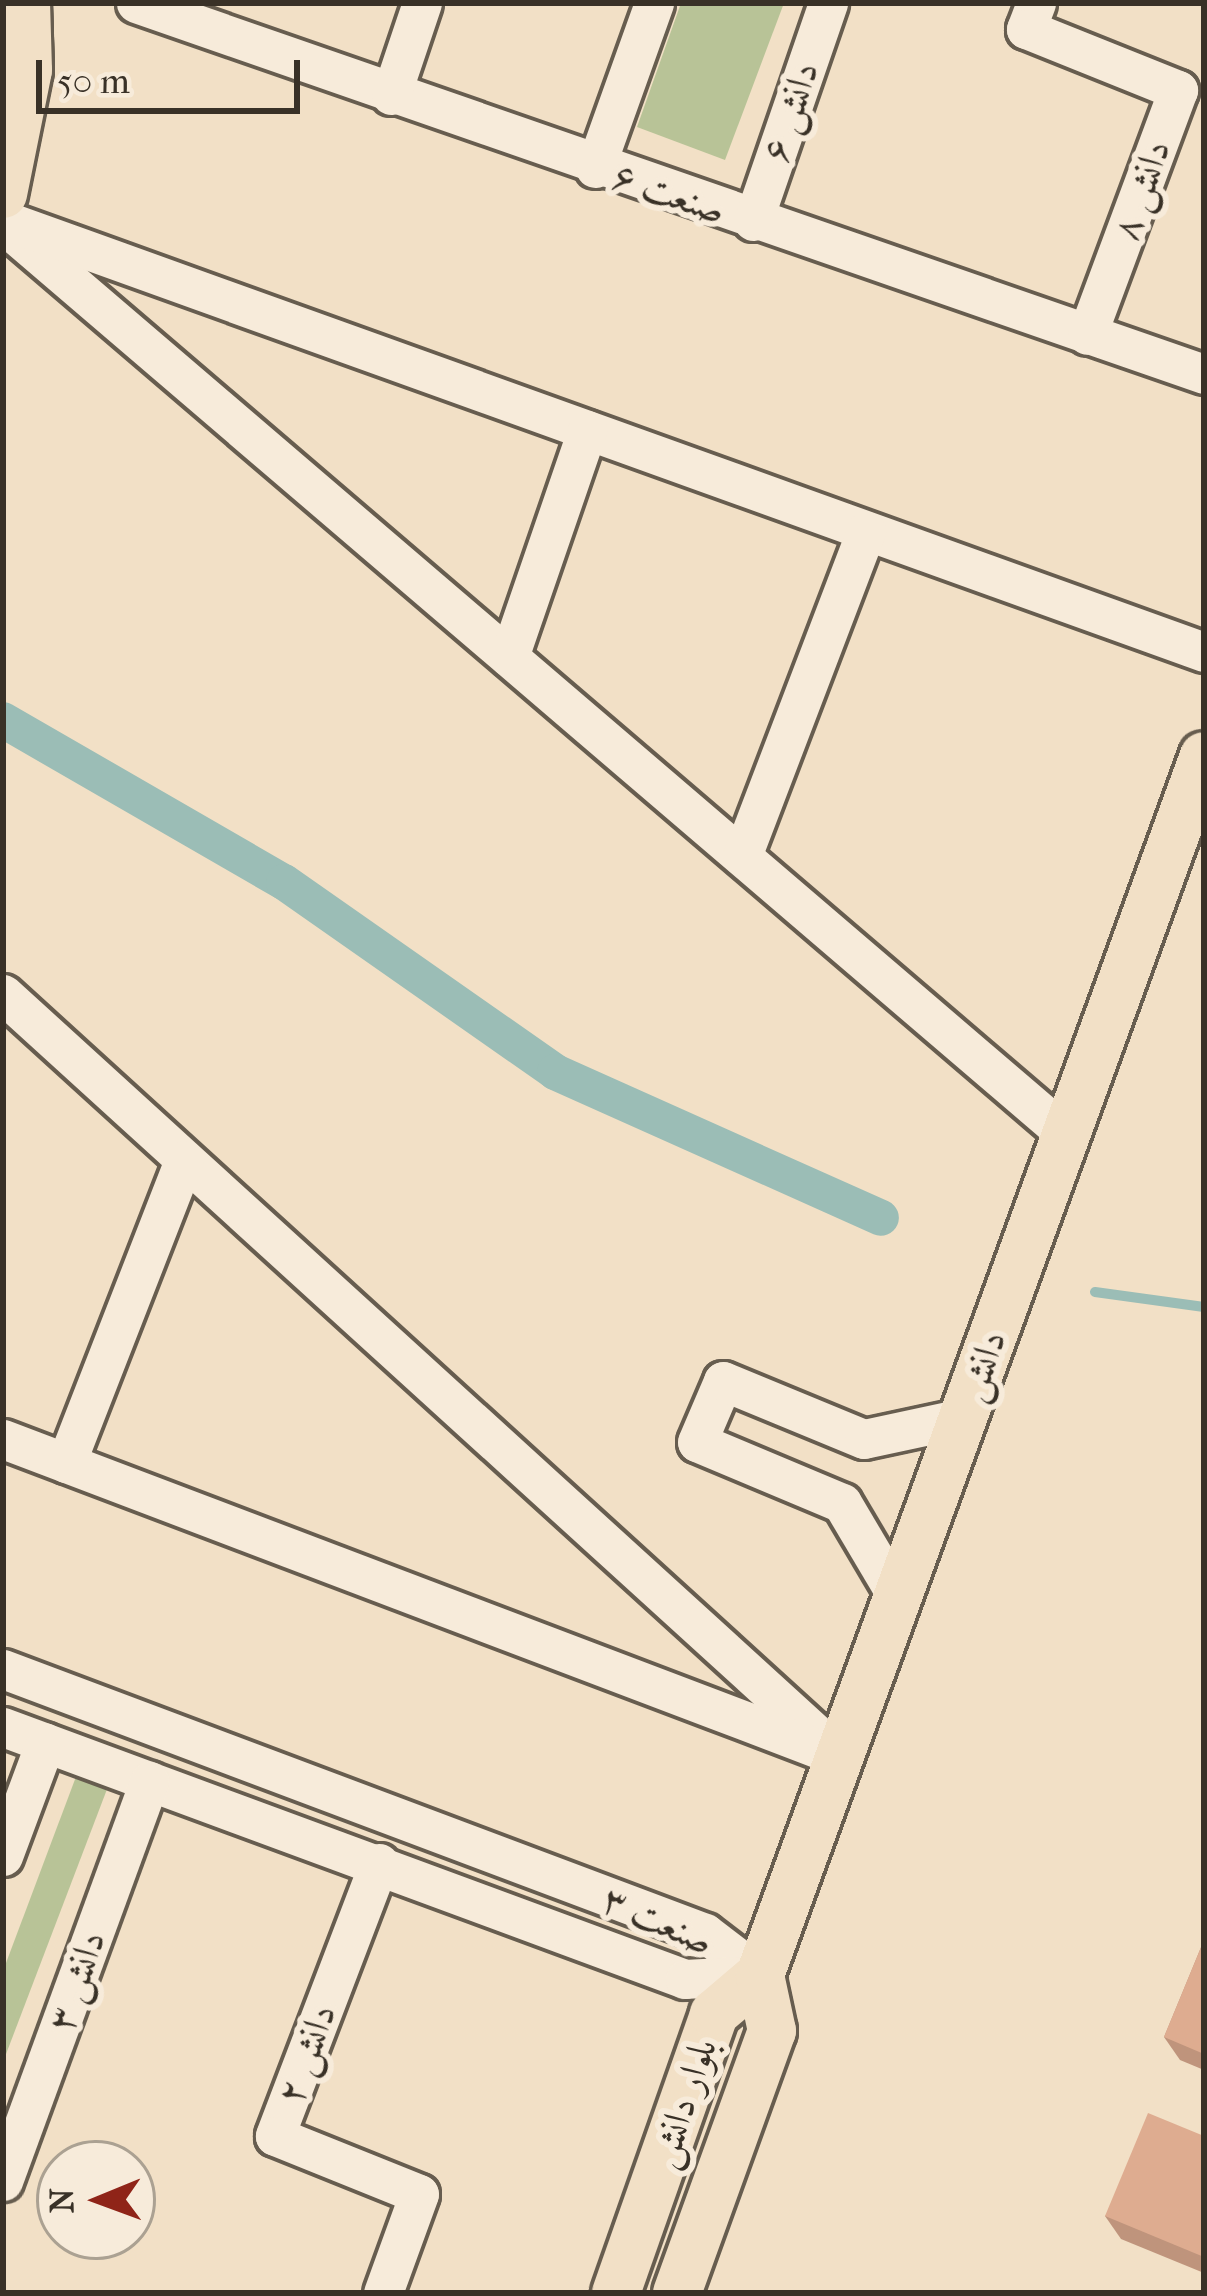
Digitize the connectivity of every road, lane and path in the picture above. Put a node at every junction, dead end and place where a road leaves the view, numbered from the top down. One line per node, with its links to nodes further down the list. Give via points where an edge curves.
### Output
1 (26, 3): 9 (main road, via 28,70)
2 (136, 3): 7 (street, صنعت ۶)
3 (422, 3): 7 (street)
4 (654, 3): 8 (street)
5 (828, 3): 10 (street, دانش ۶)
6 (1036, 3): 12 (street, دانش ۸, via 1026,29 1178,90)
7 (391, 94): 8 (street, صنعت ۶)
8 (595, 168): 10 (street, صنعت ۶)
9 (3, 194)
10 (753, 221): 12 (street, صنعت ۶)
11 (3, 222): 14 (street); 17 (street)
12 (1088, 335): 13 (street, صنعت ۶)
13 (1204, 374)
14 (587, 430): 15 (street); 17 (street)
15 (866, 531): 16 (street); 19 (street)
16 (1204, 652)
17 (509, 657): 19 (street)
18 (1204, 756): 21 (main road, دانش)
19 (742, 856): 21 (street)
20 (3, 994): 22 (street)
21 (1066, 1134): 23 (main road, دانش)
22 (184, 1160): 25 (street); 30 (street)
23 (962, 1418): 26 (main road, دانش); 26 (street, via 864,1439 723,1381 697,1442 842,1503)
24 (3, 1439): 25 (street)
25 (66, 1463): 30 (street)
26 (897, 1596): 30 (main road, دانش)
27 (3, 1669): 34 (street, صنعت ۳, via 705,1934)
28 (3, 1727): 29 (street, صنعت ۳)
29 (45, 1743): 31 (street, صنعت ۳); 32 (street)
30 (840, 1756): 34 (main road, دانش)
31 (149, 1781): 33 (street, صنعت ۳); 35 (street, دانش ۳)
32 (3, 1856)
33 (379, 1863): 34 (street, صنعت ۳, via 685,1979); 36 (street, دانش ۲, via 275,2137 419,2194)
34 (760, 1975): 37 (main road, بلوار دانش, via 714,2014); 38 (main road, بلوار دانش, via 772,2031)
35 (3, 2181)
36 (383, 2293)
37 (616, 2293)
38 (677, 2293)

